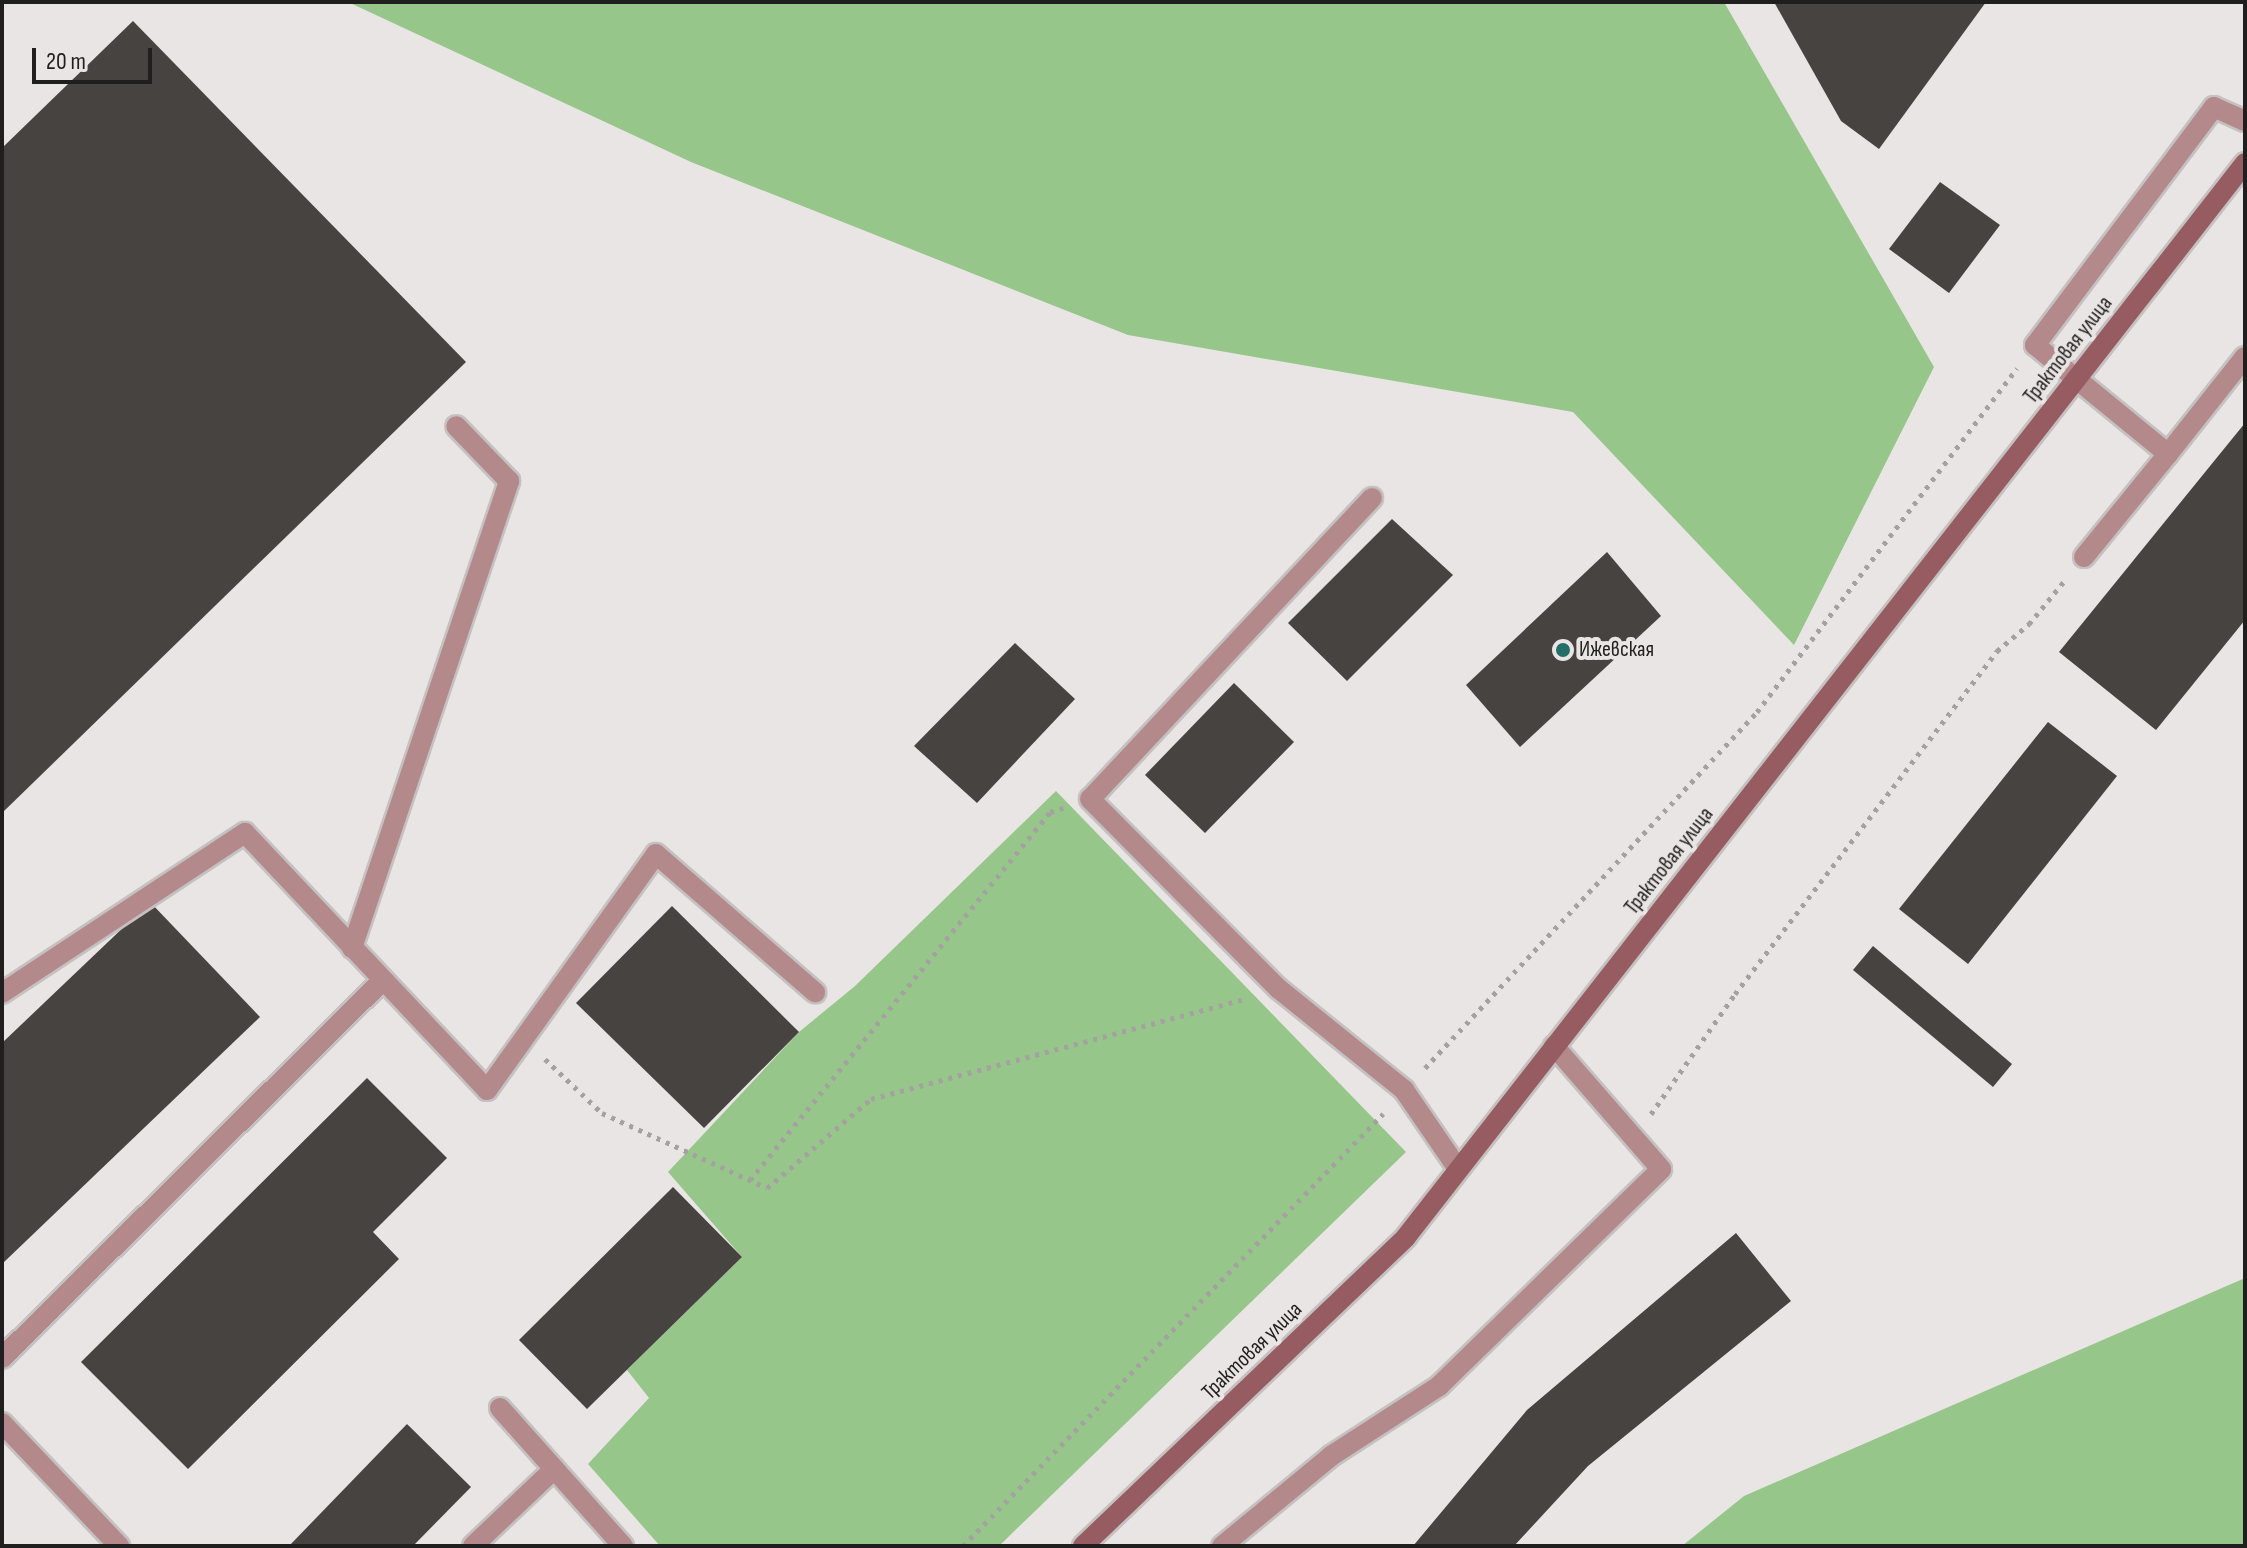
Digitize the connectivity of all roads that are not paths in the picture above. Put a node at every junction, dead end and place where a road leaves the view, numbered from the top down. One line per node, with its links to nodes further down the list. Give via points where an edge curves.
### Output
1 (2245, 121): 4 (lane, via 2214,107 2035,345)
2 (2245, 163): 4 (street, Трактовая улица)
3 (2245, 357): 6 (lane)
4 (2075, 380): 6 (lane); 13 (street, Трактовая улица)
5 (456, 426): 9 (lane, via 509,481)
6 (2168, 454): 8 (lane)
7 (1372, 498): 14 (lane, via 1090,799 1279,989 1404,1090)
8 (2084, 557)
9 (352, 948): 10 (lane); 12 (lane, via 245,833)
10 (383, 980): 11 (lane, via 487,1090 656,854); 15 (lane)
11 (815, 992)
12 (2, 993)
13 (1554, 1046): 14 (street, Трактовая улица); 23 (lane, via 1661,1169 1439,1386 1331,1456)
14 (1458, 1169): 22 (street, Трактовая улица, via 1406,1237)
15 (2, 1358)
16 (500, 1408): 18 (lane)
17 (2, 1423): 19 (lane)
18 (554, 1469): 20 (lane); 21 (lane)
19 (119, 1546)
20 (473, 1546)
21 (623, 1546)
22 (1083, 1546)
23 (1222, 1546)

